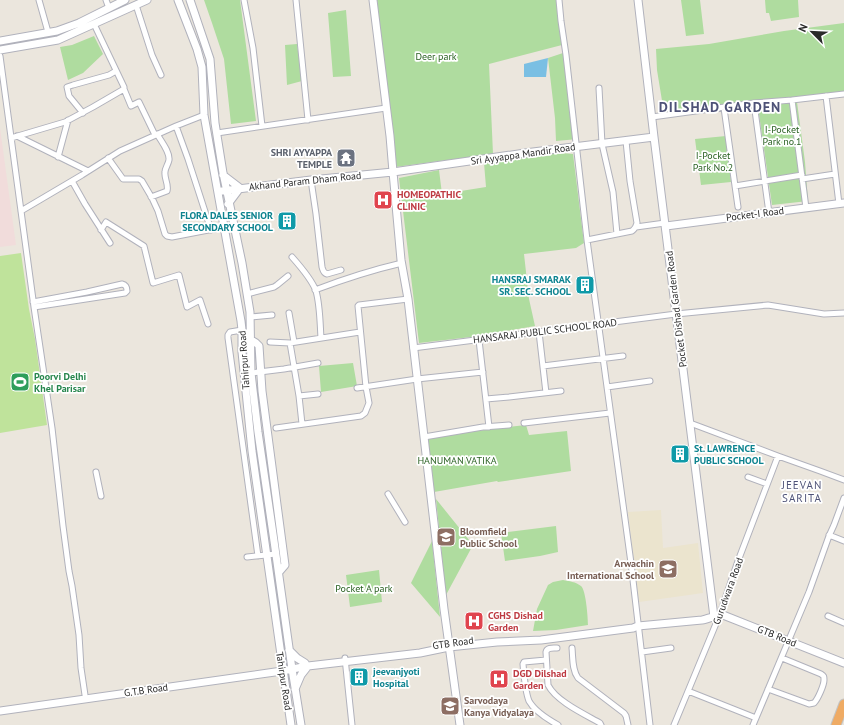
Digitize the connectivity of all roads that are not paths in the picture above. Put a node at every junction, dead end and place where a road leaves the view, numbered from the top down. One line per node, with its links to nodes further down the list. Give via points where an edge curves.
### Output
1 (39, 0): 15 (street)
2 (106, 0): 13 (street)
3 (125, 0): 13 (street)
4 (147, 0): 12 (street)
5 (178, 0): 30 (street, Tahirpur Road, via 202,67)
6 (190, 0): 36 (street, Tahirpur Road, via 210,59)
7 (244, 0): 35 (street, via 253,48)
8 (296, 0): 33 (street)
9 (373, 0): 27 (street)
10 (559, 0): 43 (street)
11 (638, 0): 31 (street, Pocket Dishad Garden Road)
12 (136, 5): 14 (street); 20 (street)
13 (109, 8): 15 (street, via 79,23)
14 (94, 24): 17 (street, via 58,40); 19 (street)
15 (48, 32): 16 (street)
16 (0, 41)
17 (0, 50)
18 (0, 56): 40 (street)
19 (116, 71): 22 (street); 29 (street, via 67,87 69,96)
20 (161, 75)
21 (599, 88): 42 (street)
22 (124, 89): 29 (street); 37 (street, via 130,106 139,102)
23 (844, 94): 24 (street)
24 (826, 96): 25 (street); 48 (street)
25 (792, 100): 26 (street); 50 (street)
26 (754, 103): 28 (street); 53 (street)
27 (386, 108): 33 (street); 47 (street)
28 (724, 108): 31 (street); 54 (street)
29 (83, 113): 32 (street)
30 (204, 115): 34 (street); 57 (street, Tahirpur Road)
31 (652, 117): 39 (street, Pocket Dishad Garden Road)
32 (68, 120): 38 (street); 44 (street)
33 (308, 120): 35 (street)
34 (176, 126): 37 (street); 70 (street)
35 (262, 126): 36 (street)
36 (217, 133): 49 (street, Tahirpur Road)
37 (156, 135): 45 (street); 59 (street, via 169,158 164,171 168,187 167,191)
38 (17, 136): 40 (street); 44 (street)
39 (654, 137): 41 (street, Sri Ayyappa Mandir Road); 66 (street, Pocket Dishad Garden Road)
40 (11, 138): 64 (street)
41 (626, 141): 42 (street, Sri Ayyappa Mandir Road); 68 (street)
42 (602, 144): 43 (street, Sri Ayyappa Mandir Road); 71 (street, via 613,192)
43 (576, 147): 47 (street, Sri Ayyappa Mandir Road); 72 (street)
44 (58, 157): 46 (street)
45 (108, 158): 46 (street); 59 (street, via 122,178 140,179)
46 (88, 171): 52 (street)
47 (392, 172): 51 (street, Akhand Param Dham Road); 75 (street)
48 (835, 174): 50 (street); 58 (street)
49 (223, 175): 55 (street); 56 (street, Tahirpur Road)
50 (802, 177): 53 (street); 63 (street)
51 (311, 180): 55 (street, Akhand Param Dham Road); 76 (street, via 323,272 327,274)
52 (72, 181): 64 (street); 69 (street)
53 (764, 181): 54 (street); 65 (street)
54 (735, 186): 62 (street)
55 (240, 188): 56 (street, Akhand Param Dham Road); 61 (street)
56 (226, 190): 57 (street, Akhand Param Dham Road); 61 (street, Tahirpur Road)
57 (217, 191): 67 (street, Tahirpur Road)
58 (841, 195): 60 (street)
59 (151, 197): 70 (street, via 167,236)
60 (841, 203): 63 (street, Pocket-I Road)
61 (228, 204): 79 (street, Tahirpur Road)
62 (738, 207)
63 (806, 208): 65 (street, Pocket-I Road)
64 (21, 211): 81 (street)
65 (769, 212): 66 (street, Pocket-I Road)
66 (666, 224): 68 (street); 84 (street, Pocket Dishad Garden Road)
67 (224, 227): 70 (street); 89 (street, Tahirpur Road)
68 (636, 227): 71 (street, via 634,230)
69 (101, 230): 73 (street); 87 (street, via 106,222 144,246 153,283 179,275 188,307 200,300)
70 (211, 230)
71 (617, 234): 72 (street)
72 (587, 240): 88 (street)
73 (110, 243)
74 (292, 257): 78 (street)
75 (402, 263): 78 (street); 80 (street)
76 (341, 270)
77 (288, 276): 79 (street, via 274,287)
78 (315, 290): 92 (street)
79 (247, 294): 86 (street, Tahirpur Road)
80 (408, 299): 90 (street, via 359,305); 98 (street)
81 (33, 305): 81 (street, via 122,284 127,288 125,293); 165 (street, via 52,428)
82 (289, 313): 97 (street)
83 (844, 313): 84 (street, HANSARAJ PUBLIC SCHOOL ROAD, via 824,314 768,305)
84 (676, 314): 88 (street, HANSARAJ PUBLIC SCHOOL ROAD); 119 (street, Pocket Dishad Garden Road)
85 (272, 315): 86 (street)
86 (250, 317): 93 (street, Tahirpur Road)
87 (208, 324)
88 (598, 324): 91 (street, HANSARAJ PUBLIC SCHOOL ROAD); 100 (street)
89 (242, 330): 95 (street, Tahirpur Road); 141 (street, via 230,332 228,338)
90 (360, 332): 92 (street); 109 (street)
91 (539, 332): 94 (street, HANSARAJ PUBLIC SCHOOL ROAD); 102 (street)
92 (320, 338): 97 (street)
93 (250, 340): 95 (street); 104 (street, Tahirpur Road); 105 (street, via 259,346)
94 (479, 340): 98 (street, HANSARAJ PUBLIC SCHOOL ROAD); 106 (street)
95 (242, 341): 128 (street, Tahirpur Road)
96 (270, 342): 97 (street)
97 (292, 342): 103 (street)
98 (413, 348): 107 (street)
99 (623, 356): 100 (street)
100 (603, 358): 102 (street); 110 (street)
101 (318, 363): 103 (street)
102 (543, 366): 113 (street)
103 (295, 367): 105 (street); 115 (street)
104 (251, 372): 105 (street); 127 (street, Tahirpur Road)
105 (261, 372): 137 (street)
106 (483, 372): 107 (street); 116 (street)
107 (417, 379): 109 (street); 124 (street)
108 (650, 381): 110 (street)
109 (366, 387): 111 (street); 120 (street, via 369,403 365,414)
110 (607, 387): 117 (street)
111 (357, 388)
112 (561, 391): 113 (street)
113 (546, 393): 116 (street)
114 (318, 394): 115 (street)
115 (299, 396): 120 (street)
116 (486, 399): 122 (street)
117 (610, 413): 118 (street); 147 (street)
118 (524, 423)
119 (690, 423): 125 (street); 144 (street, Pocket Dishad Garden Road)
120 (302, 424): 123 (street)
121 (510, 425): 122 (street)
122 (489, 426): 124 (street)
123 (276, 428)
124 (424, 437): 149 (street)
125 (778, 456): 130 (street); 131 (street, Gurudwara Road)
126 (96, 472): 133 (street)
127 (264, 474): 128 (street); 137 (street, Tahirpur Road)
128 (255, 475): 140 (street, Tahirpur Road)
129 (748, 477): 131 (street)
130 (844, 480)
131 (767, 484): 144 (street, Gurudwara Road)
132 (388, 494): 135 (street)
133 (101, 496)
134 (844, 498): 136 (street)
135 (405, 522)
136 (829, 535): 138 (street); 148 (street)
137 (277, 536): 139 (street, Tahirpur Road); 143 (street, via 285,565)
138 (844, 541)
139 (276, 554): 140 (street); 143 (street, Tahirpur Road)
140 (266, 555): 141 (street); 161 (street, Tahirpur Road)
141 (258, 556): 142 (street)
142 (247, 557)
143 (278, 572): 153 (street, Tahirpur Road)
144 (717, 616): 147 (street, GTB Road, via 702,620); 148 (street, GTB Road, via 724,615); 164 (street, Gurudwara Road)
145 (828, 616): 146 (street)
146 (844, 623)
147 (638, 626): 149 (street, GTB Road, via 541,638); 154 (street)
148 (789, 640): 155 (street); 158 (street, GTB Road)
149 (449, 645): 156 (street, GTB Road, via 420,653); 173 (street)
150 (557, 648): 157 (street, via 546,650)
151 (572, 648): 176 (street, via 575,674 624,713)
152 (671, 648): 154 (street)
153 (289, 650): 159 (street); 160 (street, Tahirpur Road)
154 (642, 652): 177 (street)
155 (782, 658): 163 (street); 163 (street, via 824,676 817,700 809,704)
156 (345, 660): 159 (street, GTB Road); 172 (street)
157 (546, 660): 174 (street, via 524,662 527,694 536,709); 175 (street, via 548,685 551,690 571,707)
158 (844, 663)
159 (307, 665): 160 (street, GTB Road); 162 (street)
160 (291, 667): 161 (street, G.T.B Road); 162 (street, Tahirpur Road)
161 (282, 669): 165 (street, G.T.B Road); 168 (street, G.T.B Road); 170 (street, Tahirpur Road)
162 (295, 689): 171 (street, Tahirpur Road)
163 (768, 689): 169 (street)
164 (688, 691): 169 (street); 178 (street, Gurudwara Road)
165 (85, 695): 167 (street, G.T.B Road)
166 (844, 704): 180 (highway)
167 (0, 708)
168 (0, 712)
169 (756, 718): 179 (street)
170 (291, 725)
171 (301, 725)
172 (352, 725)
173 (460, 725)
174 (558, 725)
175 (601, 725)
176 (628, 725)
177 (650, 725)
178 (674, 725)
179 (753, 725)
180 (836, 725)

